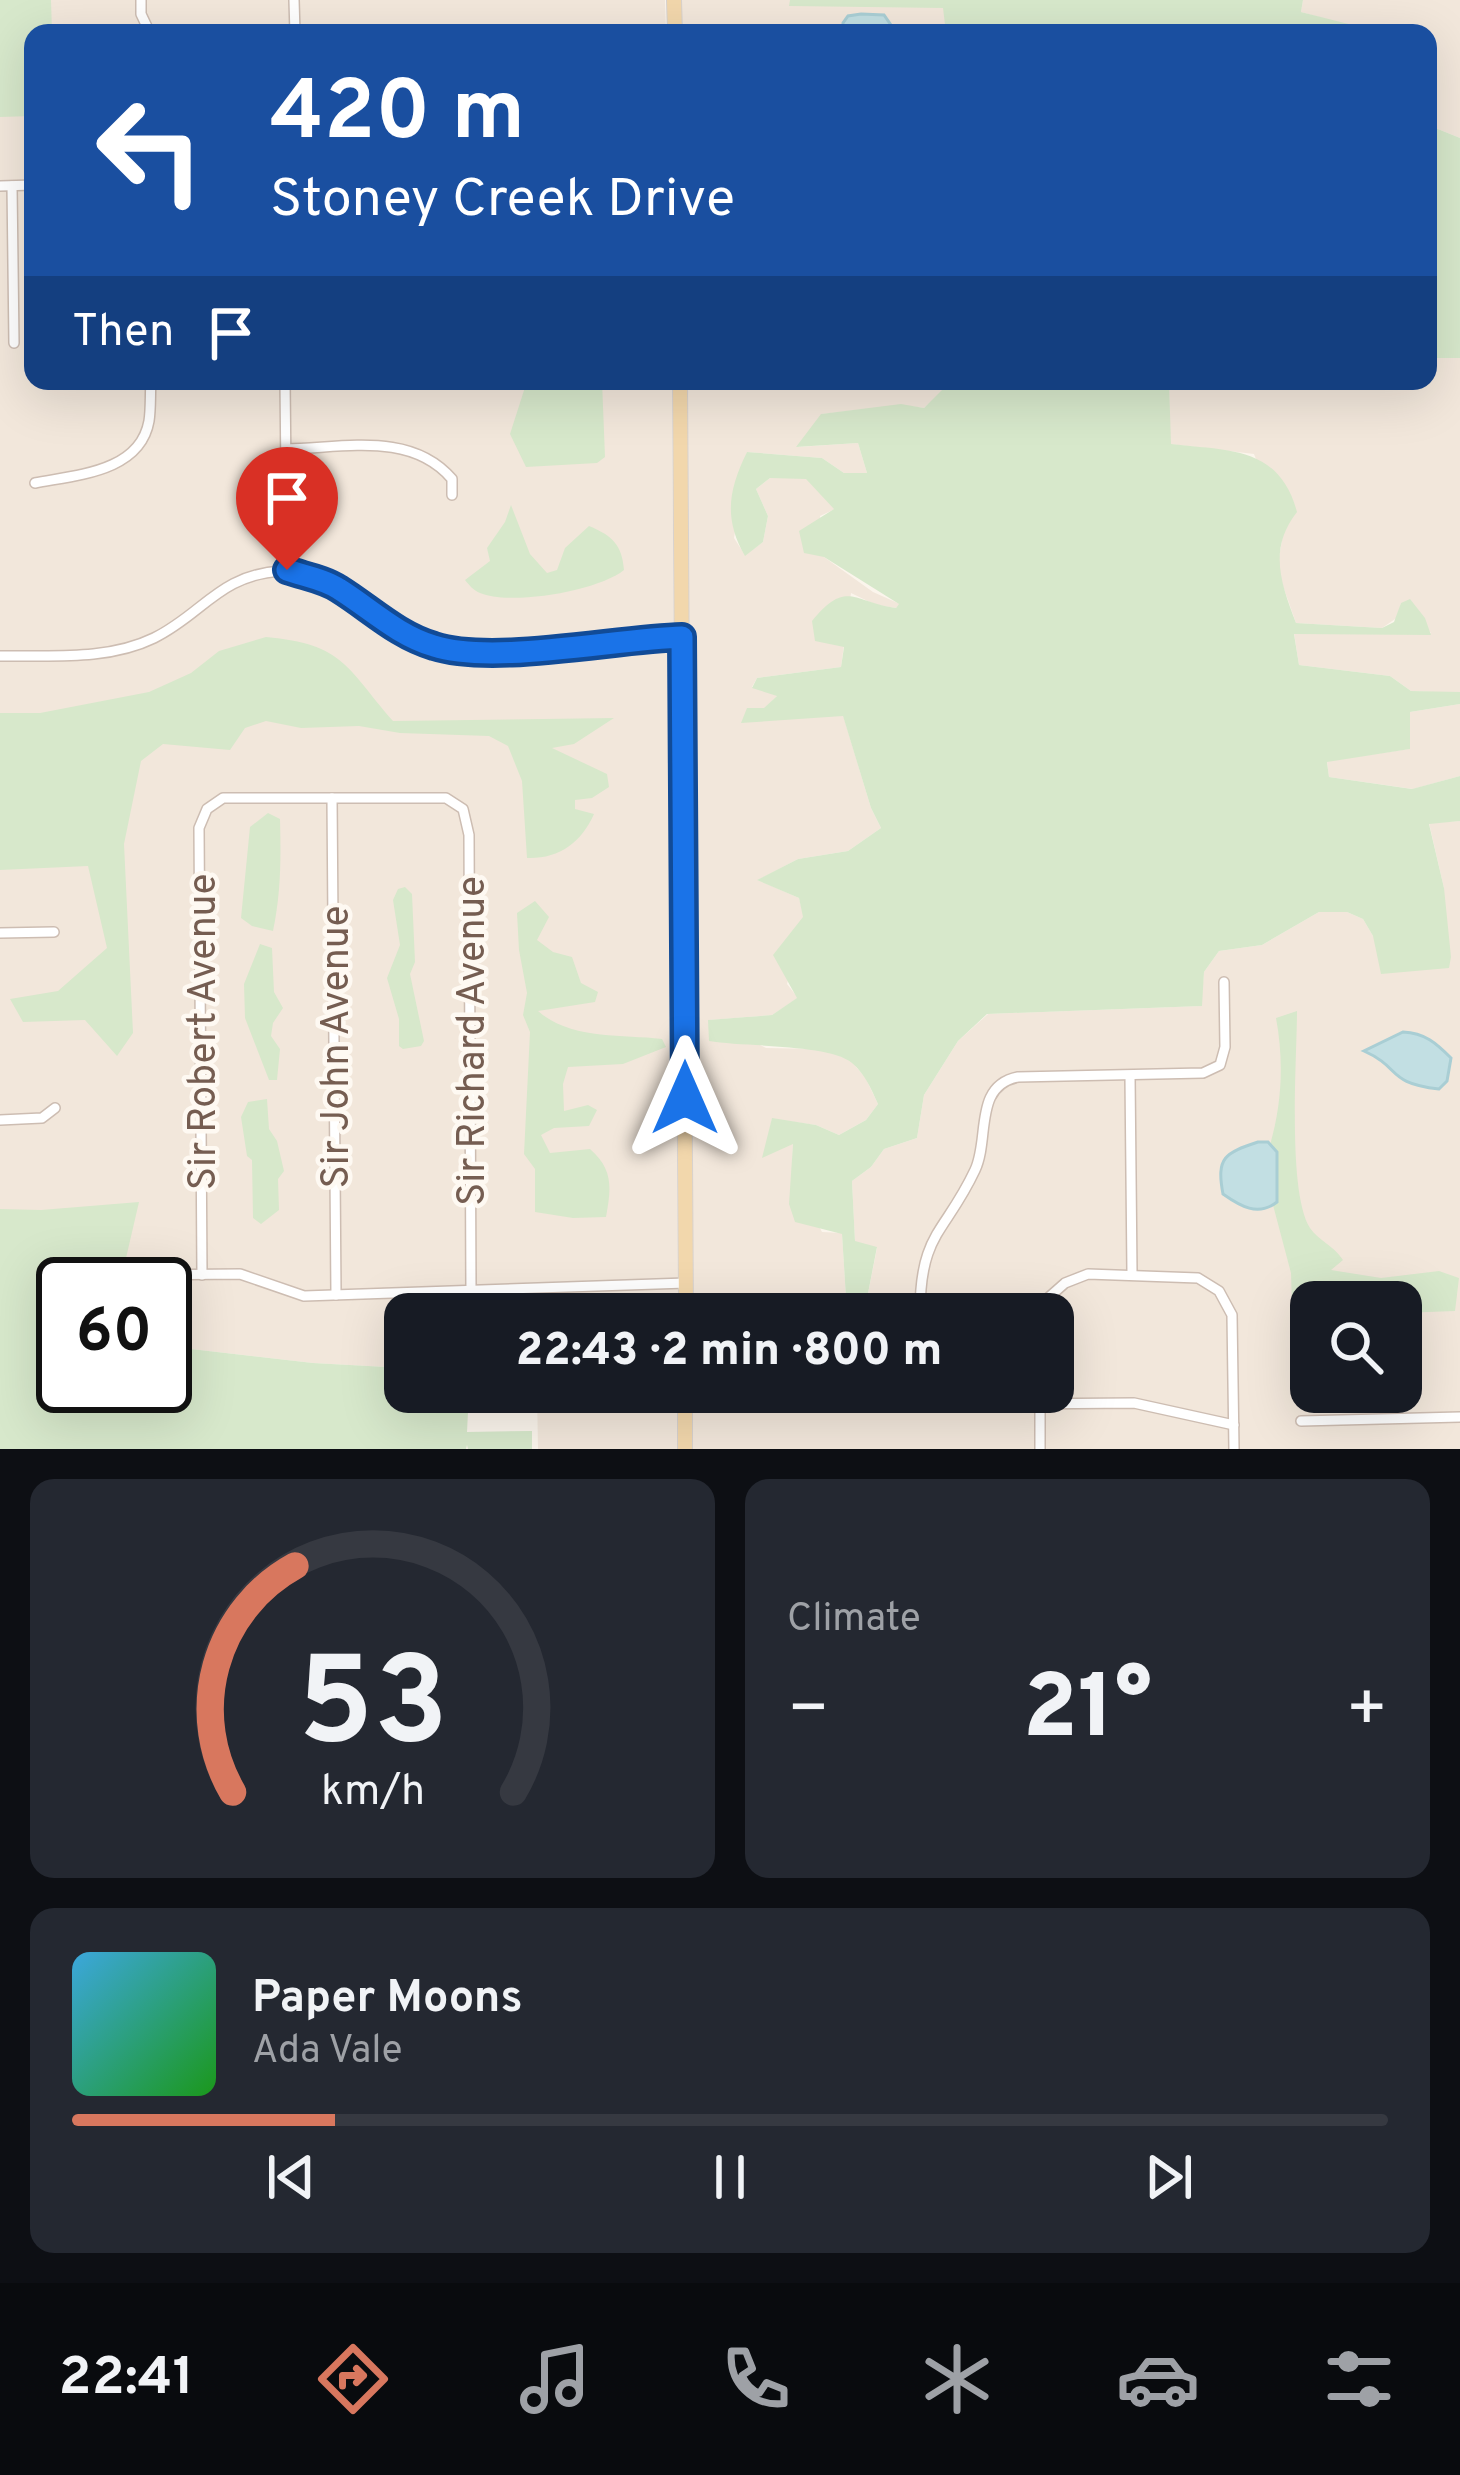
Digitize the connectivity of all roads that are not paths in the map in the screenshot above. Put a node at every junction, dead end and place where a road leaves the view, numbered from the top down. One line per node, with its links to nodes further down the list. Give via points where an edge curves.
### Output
1 (6, 186): 2 (street)
2 (14, 344)
3 (151, 390): 7 (street, via 149,425 133,452 104,470)
4 (285, 390): 6 (street)
5 (680, 390): 10 (main road)
6 (286, 448): 8 (street, via 419,451 452,478); 9 (street)
7 (35, 483)
8 (452, 495)
9 (287, 570): 10 (street, via 335,586 437,648 509,652); 11 (street, via 244,576 154,638 100,654)
10 (682, 637): 22 (main road)
11 (0, 656)
12 (332, 798): 21 (street, Sir Robert Avenue, via 223,799 207,808 199,828); 23 (street, Sir Richard Avenue, via 446,798 463,809); 28 (street, Sir John Avenue)
13 (54, 932): 14 (street)
14 (0, 933)
15 (1224, 982): 16 (street, via 1220,1066)
16 (1130, 1076): 19 (street); 25 (street, via 1018,1077 992,1091 983,1148 930,1241)
17 (55, 1108): 18 (street, via 42,1118)
18 (0, 1120)
19 (1132, 1273): 26 (street, via 1088,1274); 34 (street, via 1198,1278 1219,1291 1232,1315)
20 (192, 1275): 21 (street)
21 (202, 1275): 28 (street, via 240,1274 304,1296)
22 (686, 1283): 23 (street); 24 (main road)
23 (471, 1293)
24 (686, 1293)
25 (920, 1293)
26 (1054, 1293)
27 (384, 1294): 28 (street)
28 (336, 1295)
29 (1074, 1404): 34 (street, via 1134,1403)
30 (685, 1413): 35 (main road)
31 (1040, 1413): 36 (street)
32 (1460, 1417): 33 (street)
33 (1301, 1421)
34 (1234, 1425): 37 (street)
35 (685, 1449)
36 (1040, 1449)
37 (1234, 1449)

